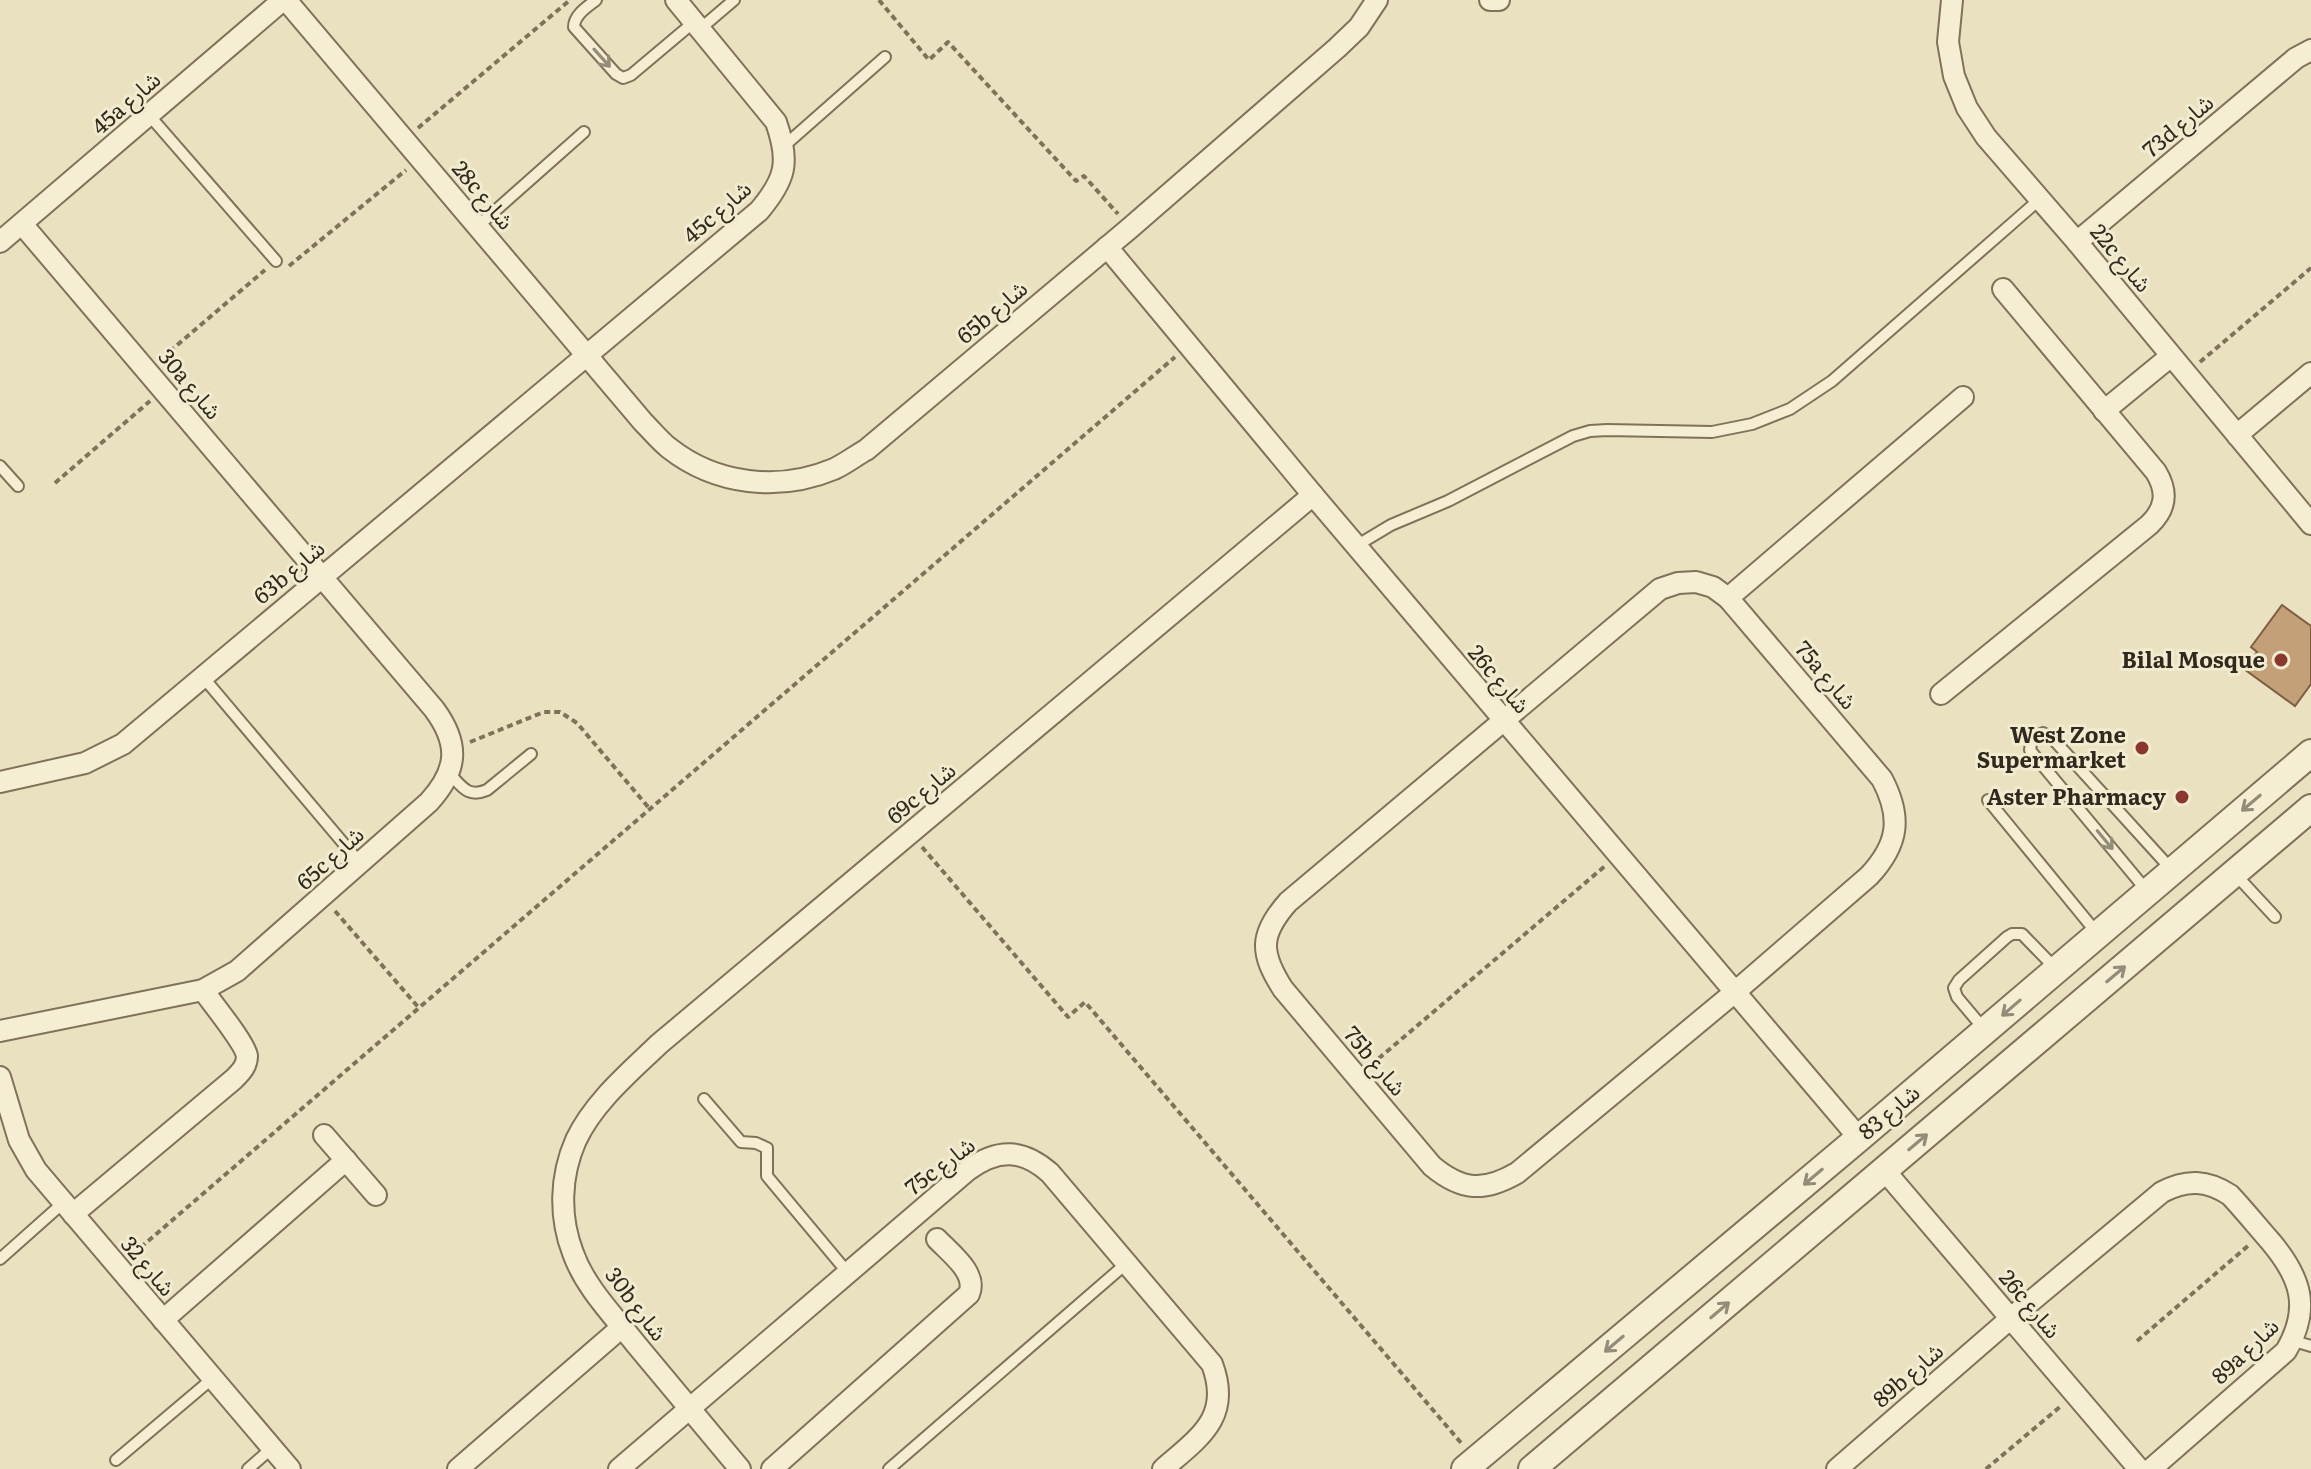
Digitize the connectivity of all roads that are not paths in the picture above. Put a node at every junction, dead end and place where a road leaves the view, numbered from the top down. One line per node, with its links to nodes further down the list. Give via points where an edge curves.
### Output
1 (284, 0): 12 (street, 45a شارع); 17 (street, 28c شارع)
2 (596, 0): 9 (lane, one-way to 9, via 578,15 574,27 620,77 628,77)
3 (676, 0): 9 (street)
4 (734, 0): 9 (lane)
5 (1377, 0): 20 (street, 65b شارع, via 1337,48)
6 (1490, 0): 7 (street)
7 (1499, 0)
8 (1952, 0): 15 (street, 22c شارع, via 1948,42 1967,108)
9 (697, 25): 14 (street, via 776,122)
10 (2311, 50): 19 (street, 73d شارع)
11 (885, 57): 14 (lane)
12 (149, 115): 16 (street, 45a شارع); 21 (lane)
13 (584, 132): 17 (lane)
14 (784, 146): 23 (street, 45c شارع, via 784,170 775,193 759,211)
15 (2040, 199): 19 (street, 22c شارع); 35 (lane, via 1832,381 1790,409 1712,432 1607,430 1573,436)
16 (22, 224): 18 (street, 45a شارع); 36 (street, 30a شارع)
17 (478, 226): 23 (street, 28c شارع)
18 (0, 242)
19 (2077, 242): 24 (street, 22c شارع)
20 (1107, 247): 28 (street, 65b شارع, via 866,450 835,468 801,480 731,479 698,467); 32 (street, 26c شارع)
21 (276, 261)
22 (2003, 289): 27 (street)
23 (586, 354): 28 (street, 28c شارع); 36 (street, 63b شارع)
24 (2171, 356): 27 (street); 29 (street, 22c شارع)
25 (2311, 373): 29 (street)
26 (1963, 397): 37 (street)
27 (2104, 411): 39 (street, via 2162,482 2165,494 2158,517)
28 (643, 422)
29 (2237, 435): 33 (street, 22c شارع)
30 (0, 466): 31 (lane)
31 (18, 486)
32 (1313, 495): 35 (street, 26c شارع); 62 (street, 69c شارع, via 659,1044 590,1116)
33 (2304, 501): 34 (street, 22c شارع)
34 (2311, 524)
35 (1356, 546): 40 (street, 26c شارع)
36 (321, 576): 38 (street, 63b شارع); 43 (street, via 447,726)
37 (1728, 598): 40 (street, 75a شارع, via 1696,582 1660,589); 55 (street, 75a شارع, via 1882,779 1896,819 1884,860)
38 (203, 677): 44 (street, 63b شارع, via 104,755); 47 (lane)
39 (1941, 694)
40 (1503, 720): 55 (street, 26c شارع); 55 (street, 75b شارع, via 1288,902 1266,935 1265,955 1283,989 1432,1166 1464,1185 1501,1183)
41 (2311, 753): 48 (street, شارع 83, one-way to 48)
42 (531, 754): 43 (lane, via 479,793 465,790)
43 (450, 774): 47 (street, 65c شارع, via 429,802)
44 (0, 782)
45 (1988, 800): 52 (lane)
46 (2311, 808): 49 (street, شارع 83)
47 (360, 863): 54 (street, 65c شارع, via 237,971)
48 (2172, 870): 50 (street, شارع 83); 50 (lane, one-way to 50, via 2053,739 2043,733 2032,738 2030,750)
49 (2235, 873): 51 (lane); 64 (street, شارع 83, one-way to 49)
50 (2147, 891): 52 (street, شارع 83)
51 (2275, 917)
52 (2097, 934): 53 (street, شارع 83)
53 (2056, 969): 56 (street, شارع 83, one-way to 56); 56 (lane, via 2022,934 2007,937 1954,988)
54 (203, 990): 57 (street, 65c شارع); 66 (street, via 244,1047 243,1070)
55 (1735, 992): 61 (street, 26c شارع)
56 (1985, 1030): 61 (street, شارع 83)
57 (0, 1031)
58 (0, 1077): 66 (street, شارع 32, via 23,1148)
59 (704, 1099): 70 (lane, via 741,1142 767,1148 767,1176)
60 (324, 1135): 63 (street)
61 (1859, 1138): 79 (street, شارع 83, one-way to 79)
62 (575, 1141): 73 (street, 30b شارع, via 564,1183 565,1227 587,1280)
63 (346, 1160): 65 (street); 72 (street)
64 (1885, 1171): 71 (street, 26c شارع); 88 (street, شارع 83, one-way to 64)
65 (376, 1195)
66 (68, 1208): 68 (lane); 72 (street, شارع 32)
67 (937, 1239): 85 (street, via 970,1277 969,1294)
68 (0, 1259)
69 (1128, 1262): 70 (street, 75c شارع, via 1050,1173 1025,1156 1010,1154 980,1161); 86 (lane); 87 (street, 75c شارع, via 1203,1350 1218,1379 1220,1395 1210,1426)
70 (848, 1273): 76 (street, 75c شارع)
71 (2011, 1318): 74 (street, 89a شارع, via 2162,1192 2190,1181 2204,1182 2230,1195 2292,1267 2303,1291); 89 (street, 89b شارع); 90 (street, 26c شارع)
72 (163, 1320): 75 (street, شارع 32)
73 (622, 1327): 76 (street, 30b شارع); 82 (street)
74 (2302, 1344): 91 (street, 89a شارع, via 2286,1351)
75 (213, 1378): 77 (street, شارع 32); 78 (lane)
76 (689, 1409): 83 (street, 75c شارع); 84 (street, 30b شارع)
77 (272, 1448): 80 (lane); 81 (street, شارع 32)
78 (116, 1460)
79 (1471, 1465)
80 (248, 1469)
81 (290, 1469)
82 (458, 1469)
83 (619, 1469)
84 (740, 1469)
85 (772, 1469)
86 (889, 1469)
87 (1163, 1469)
88 (1532, 1469)
89 (1837, 1469)
90 (2139, 1469)
91 (2151, 1469)

